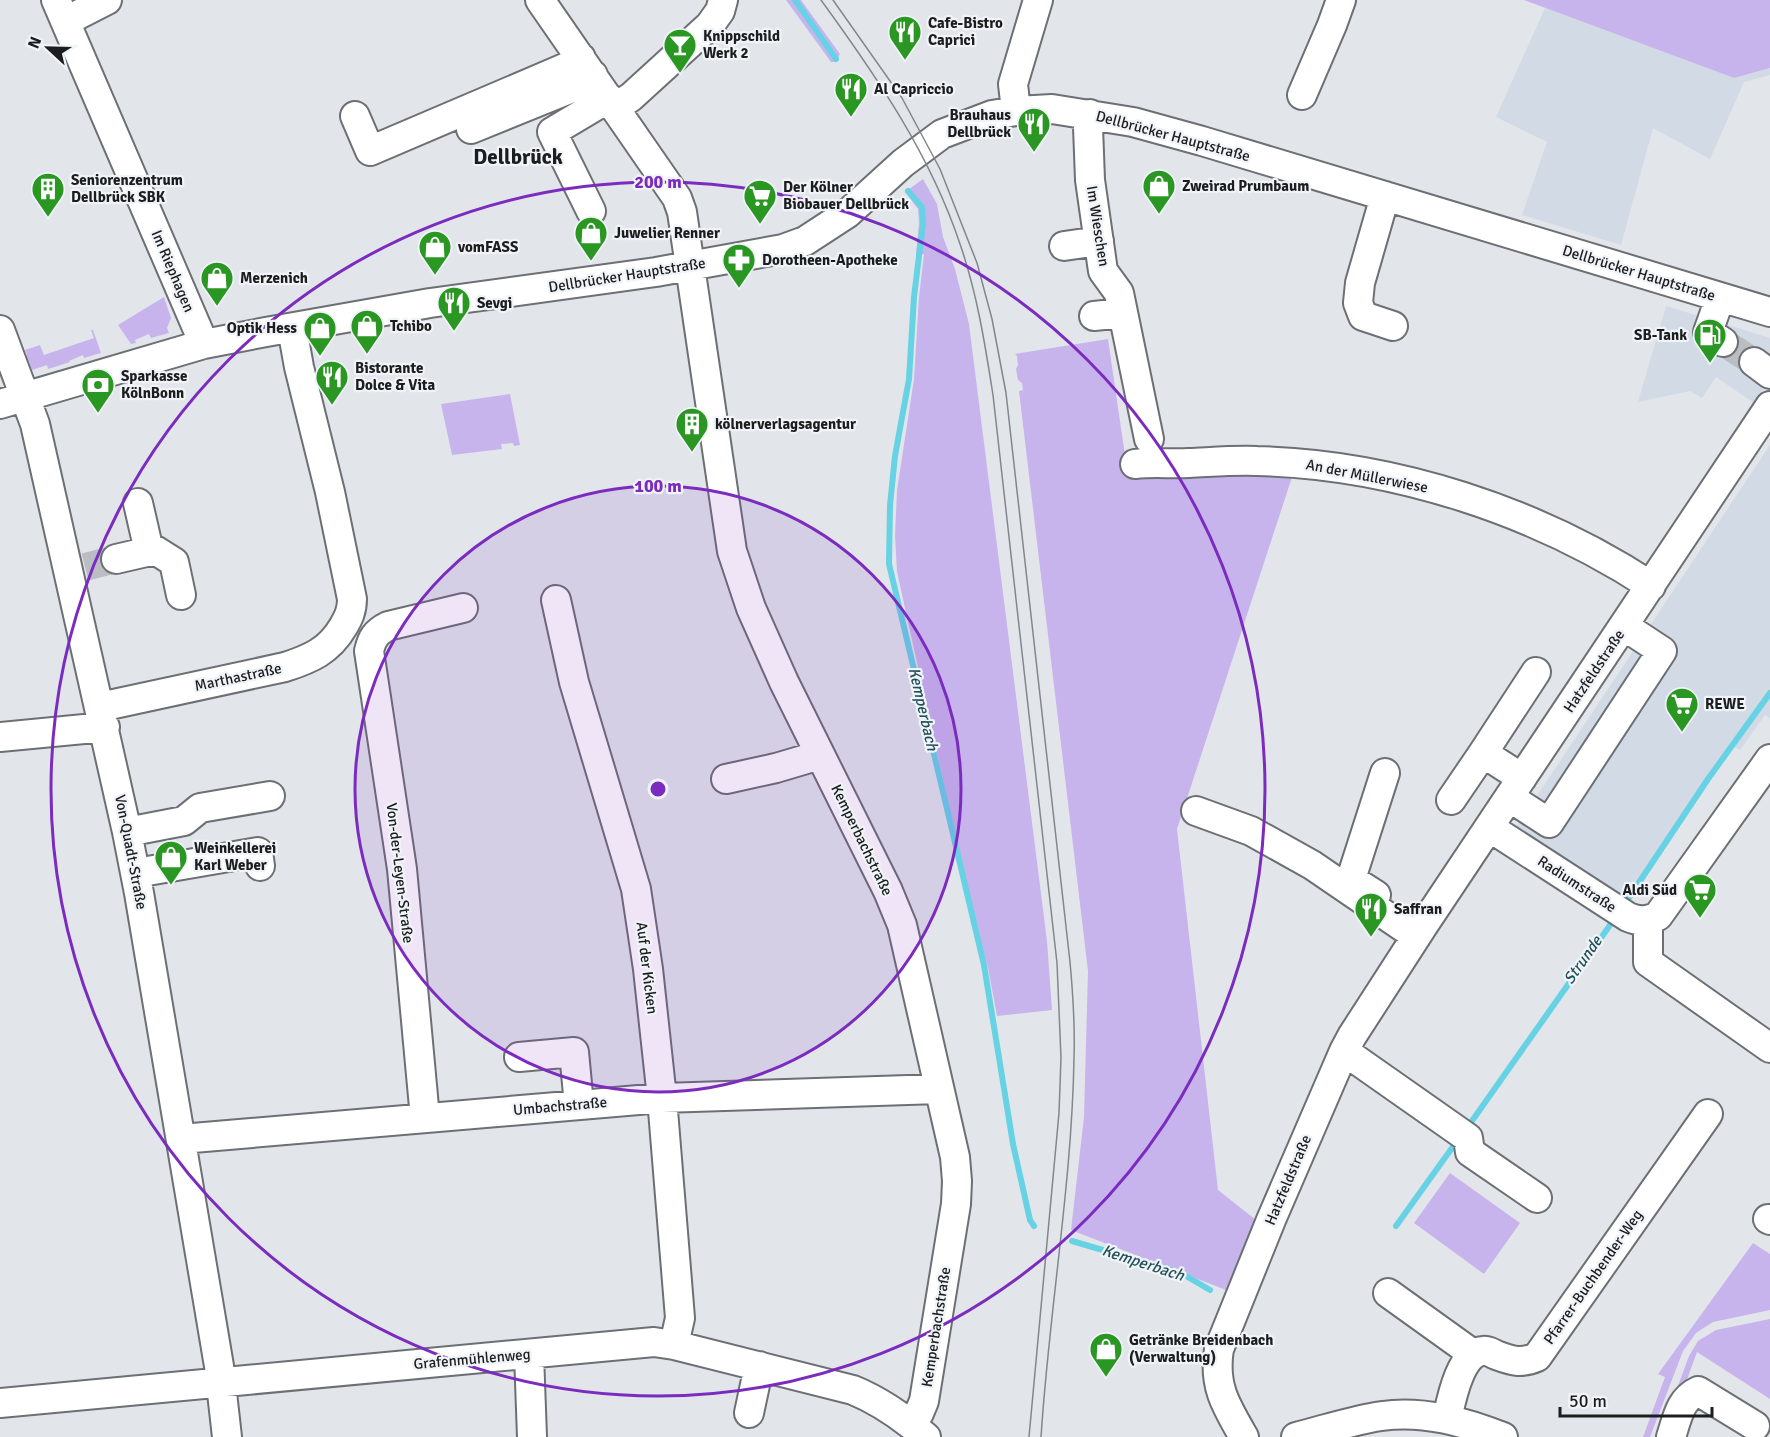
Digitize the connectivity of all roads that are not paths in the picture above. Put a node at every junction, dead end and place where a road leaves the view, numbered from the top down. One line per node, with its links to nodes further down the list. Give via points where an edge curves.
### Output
1 (107, 0): 6 (street)
2 (540, 0): 7 (street, Kemperbachstraße)
3 (723, 0): 7 (street, via 710,25 631,97)
4 (1038, 0): 9 (street, via 1014,84)
5 (1341, 0): 8 (street)
6 (61, 10): 26 (street, Im Riephagen)
7 (600, 85): 11 (street, via 567,67 370,151); 12 (street, via 577,86); 14 (street, via 552,132); 17 (street, Kemperbachstraße, via 677,198)
8 (1302, 95)
9 (1016, 111): 10 (street, Dellbrücker Hauptstraße, via 1052,109); 17 (street, Dellbrücker Hauptstraße, via 992,115 942,134 848,213 806,241)
10 (1090, 114): 13 (street, Dellbrücker Hauptstraße, via 1159,129); 15 (street, Im Wieschen, via 1090,180)
11 (355, 116)
12 (383, 165)
13 (1385, 196): 18 (street, Dellbrücker Hauptstraße); 22 (street, via 1358,303 1363,316)
14 (591, 212)
15 (1099, 242): 16 (street); 20 (street, Im Wieschen, via 1103,271 1119,293)
16 (1064, 246)
17 (690, 266): 23 (street, Dellbrücker Hauptstraße, via 430,303); 43 (street, Kemperbachstraße, via 732,551 751,608)
18 (1720, 298): 19 (street, Dellbrücker Hauptstraße); 25 (street, via 1708,332)
19 (1770, 312)
20 (1123, 313): 21 (street); 29 (street, Im Wieschen)
21 (1094, 316)
22 (1393, 326)
23 (292, 328): 26 (street, Dellbrücker Hauptstraße); 40 (street, Marthastraße, via 352,608 330,645 304,661)
24 (0, 330): 27 (street, Von-Quadt-Straße)
25 (1723, 342)
26 (204, 344): 27 (street, Dellbrücker Hauptstraße)
27 (12, 401): 40 (street, Von-Quadt-Straße, via 35,424 77,569)
28 (1770, 406): 34 (street, Hatzfeldstraße)
29 (1149, 439)
30 (1135, 464): 34 (street, An der Müllerwiese, via 1298,463 1415,483 1531,522)
31 (138, 503): 32 (street)
32 (149, 551): 33 (street); 35 (street, via 155,550 174,562)
33 (116, 559)
34 (1651, 586): 38 (street, Hatzfeldstraße)
35 (181, 595)
36 (556, 600): 61 (street, Auf der Kicken, via 573,682 636,889)
37 (463, 608): 64 (street, Von-der-Leyen-Straße, via 378,630 369,651 402,869)
38 (1624, 626): 47 (street, Hatzfeldstraße); 47 (street, via 1662,651 1549,823)
39 (1536, 672): 42 (street)
40 (102, 717): 41 (street, Marthastraße); 52 (street, Von-Quadt-Straße)
41 (0, 737)
42 (1483, 753): 47 (street); 49 (street)
43 (820, 755): 46 (street); 60 (street, Kemperbachstraße, via 902,925)
44 (1770, 759): 55 (street, via 1658,916)
45 (1385, 773): 56 (street, via 1351,879)
46 (726, 779)
47 (1516, 788): 51 (street, Hatzfeldstraße)
48 (270, 796): 52 (street, via 200,808 184,820)
49 (1451, 800)
50 (1196, 811): 56 (street, via 1251,831)
51 (1489, 827): 55 (street, Radiumstraße); 56 (street, Hatzfeldstraße)
52 (127, 832): 54 (street, Von-Quadt-Straße)
53 (260, 866): 54 (street, via 258,852)
54 (136, 873): 65 (street, Von-Quadt-Straße)
55 (1630, 915): 57 (street, via 1648,962)
56 (1420, 931): 58 (street, Hatzfeldstraße)
57 (1770, 1048)
58 (1344, 1051): 66 (street, via 1461,1133 1470,1152); 81 (street, Hatzfeldstraße, via 1219,1349 1218,1386)
59 (519, 1057): 62 (street, via 574,1052)
60 (939, 1089): 61 (street, Umbachstraße); 77 (street, Kemperbachstraße, via 955,1157 956,1204)
61 (662, 1098): 62 (street, Umbachstraße); 68 (street, Auf der Kicken, via 680,1318)
62 (579, 1105): 64 (street, Umbachstraße)
63 (1708, 1114): 70 (street, Pfarrer-Buchbender-Weg, via 1537,1357 1514,1362 1484,1350)
64 (425, 1118): 65 (street, Umbachstraße)
65 (181, 1139): 72 (street, Von-Quadt-Straße)
66 (1537, 1198)
67 (1388, 1293): 70 (street)
68 (674, 1345): 69 (street, Grafenmühlenweg, via 654,1342); 71 (street, Grafenmühlenweg)
69 (529, 1354): 72 (street, Grafenmühlenweg); 80 (street)
70 (1473, 1354): 75 (street, via 1454,1387)
71 (759, 1366): 74 (street); 77 (street, Grafenmühlenweg, via 853,1390 872,1398)
72 (221, 1383): 73 (street, Grafenmühlenweg); 79 (street, Von-Quadt-Straße)
73 (0, 1403)
74 (749, 1413)
75 (1447, 1419): 78 (street); 82 (street, via 1414,1414 1382,1416)
76 (1755, 1426): 83 (street, via 1698,1391 1684,1401)
77 (918, 1431)
78 (1496, 1436)
79 (227, 1437)
80 (532, 1437)
81 (1244, 1437)
82 (1296, 1437)
83 (1671, 1437)

